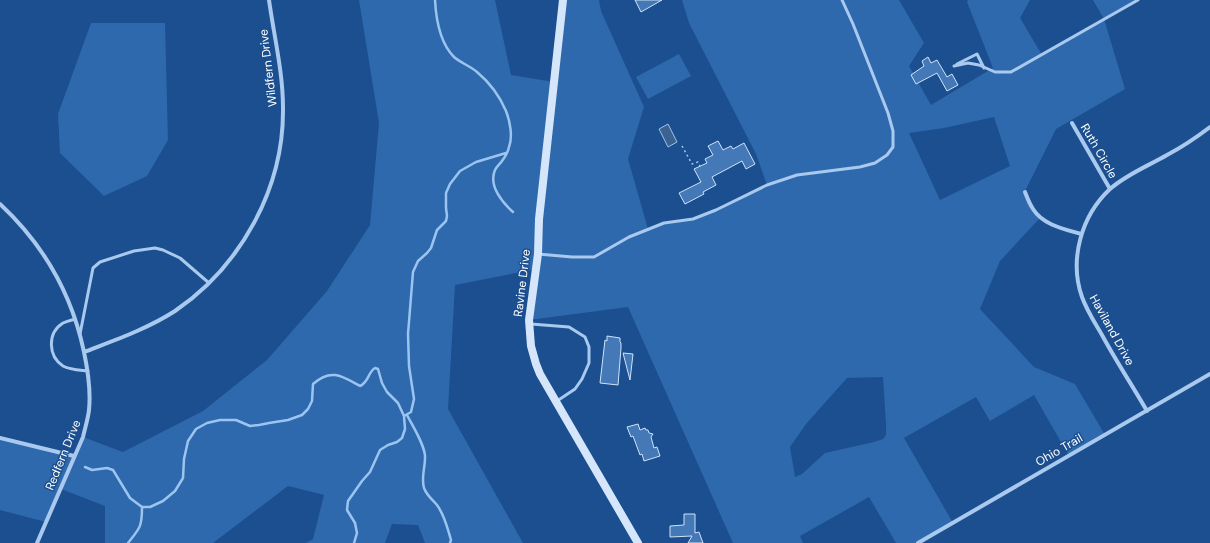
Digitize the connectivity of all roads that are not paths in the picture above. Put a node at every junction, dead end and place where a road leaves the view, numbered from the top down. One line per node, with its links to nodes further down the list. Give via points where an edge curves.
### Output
1 (269, 0): 13 (street, Wildfern Drive, via 283,94 282,132 278,156 273,177 253,225 237,251)
2 (563, 0): 12 (street, Ravine Drive, via 539,219)
3 (842, 0): 12 (lane, via 888,113 893,131 893,147 887,155 875,163 860,167 797,175 767,185 693,219 664,223 629,237 594,257)
4 (1138, 0): 5 (lane, via 1011,72 995,72)
5 (984, 68): 5 (lane, via 968,63 954,66 977,54)
6 (1072, 123): 8 (street, Ruth Circle)
7 (1210, 127): 8 (street, Haviland Drive)
8 (1110, 189): 11 (street, Haviland Drive, via 1092,210)
9 (1025, 192): 11 (street, via 1040,218)
10 (0, 204): 14 (street, Redfern Drive, via 37,244 70,303)
11 (1081, 234): 21 (street, Haviland Drive, via 1077,268 1082,297)
12 (538, 254): 15 (street, Ravine Drive)
13 (209, 283): 16 (lane, via 180,258 155,248 134,251 100,262 92,268); 17 (street, Wildfern Drive, via 175,311 151,325)
14 (75, 319): 16 (street, Redfern Drive); 18 (lane, via 63,323 52,337 54,358 73,370)
15 (529, 324): 20 (street, Ravine Drive, via 536,364); 20 (lane, via 568,327 585,337 589,347 588,363 582,379 575,390)
16 (80, 334): 17 (street, Redfern Drive)
17 (84, 352): 18 (street, Redfern Drive)
18 (88, 371): 23 (street, Redfern Drive, via 88,420)
19 (1210, 374): 21 (street, Ohio Trail)
20 (556, 402): 25 (street, Ravine Drive)
21 (1147, 410): 26 (street, Ohio Trail)
22 (0, 438): 23 (street)
23 (74, 456): 24 (street, Redfern Drive)
24 (37, 543)
25 (638, 543)
26 (918, 543)

